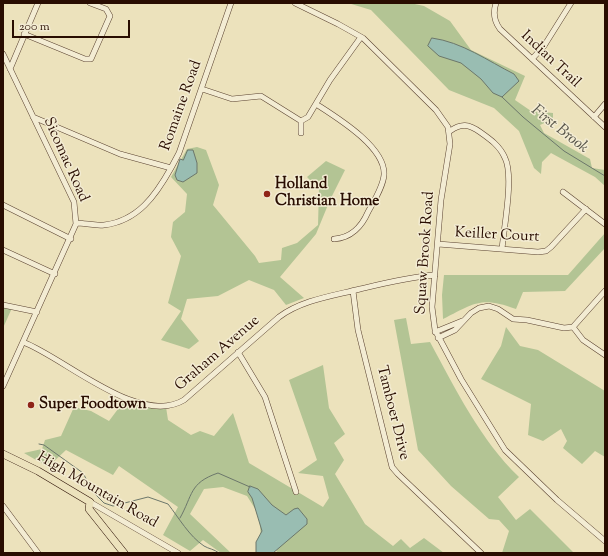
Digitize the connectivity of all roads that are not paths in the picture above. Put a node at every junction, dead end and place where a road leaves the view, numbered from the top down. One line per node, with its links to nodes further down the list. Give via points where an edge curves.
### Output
1 (38, 3): 7 (street)
2 (90, 3): 7 (street, via 106,9 110,16 91,59 84,59)
3 (231, 3): 12 (street, Romaine Road)
4 (295, 3): 8 (street)
5 (496, 3): 10 (street, Indian Trail, via 494,12 498,26)
6 (571, 3): 10 (street, via 544,46)
7 (24, 34): 11 (street)
8 (361, 37): 13 (street); 19 (street, via 436,110)
9 (3, 54): 11 (street, Sicomac Road)
10 (532, 59): 16 (street, Indian Trail)
11 (10, 69): 15 (street, Sicomac Road)
12 (202, 89): 17 (street, via 232,99 260,96); 21 (street, Romaine Road)
13 (316, 104): 17 (street, via 308,117); 28 (street, via 343,122 374,150 380,158 384,173 382,183 362,225 348,236)
14 (605, 104): 16 (street)
15 (33, 117): 21 (street, Romaine Road, via 120,154); 25 (street, Sicomac Road, via 74,202)
16 (594, 117): 18 (street, Indian Trail)
17 (301, 121): 20 (street)
18 (605, 127)
19 (450, 131): 29 (street, Squaw Brook Road, via 439,213); 30 (street, via 461,125 472,127 497,144 506,158 509,178)
20 (301, 133)
21 (171, 168): 25 (street, via 154,196 132,215 105,224)
22 (563, 192): 24 (street)
23 (3, 205): 27 (street)
24 (586, 209): 26 (street); 30 (street, Keiller Court, via 546,251)
25 (76, 223): 27 (street, Sicomac Road)
26 (605, 224)
27 (71, 239): 32 (street, Sicomac Road)
28 (334, 239)
29 (438, 244): 30 (street, Keiller Court); 33 (street, Squaw Brook Road)
30 (502, 249)
31 (3, 250): 32 (street)
32 (55, 274): 37 (street, Sicomac Road)
33 (435, 276): 34 (street, Graham Avenue, via 403,278); 40 (street, Squaw Brook Road, via 432,315)
34 (353, 291): 43 (street, Graham Avenue, via 288,310); 54 (street, Tamboer Drive, via 358,330 392,467)
35 (605, 292): 39 (street)
36 (3, 305): 37 (street)
37 (37, 312): 42 (street, Sicomac Road)
38 (462, 321): 39 (street, via 479,308 489,306 498,308 513,319 556,327); 40 (street); 41 (street, via 455,330)
39 (573, 327): 44 (street, via 583,340)
40 (435, 332): 41 (street, Squaw Brook Road)
41 (438, 338): 50 (street, Squaw Brook Road, via 505,450)
42 (23, 342): 43 (street, Graham Avenue, via 104,388 124,397 162,406 175,405 184,400); 45 (street, Sicomac Road)
43 (238, 352): 47 (street, via 265,397)
44 (605, 355)
45 (3, 386)
46 (3, 454): 48 (main road, High Mountain Road, via 38,471)
47 (296, 492)
48 (90, 502): 52 (main road, via 89,510); 53 (street, High Mountain Road)
49 (3, 506): 51 (street)
50 (605, 541)
51 (38, 553)
52 (124, 553)
53 (178, 553)
54 (480, 553)

